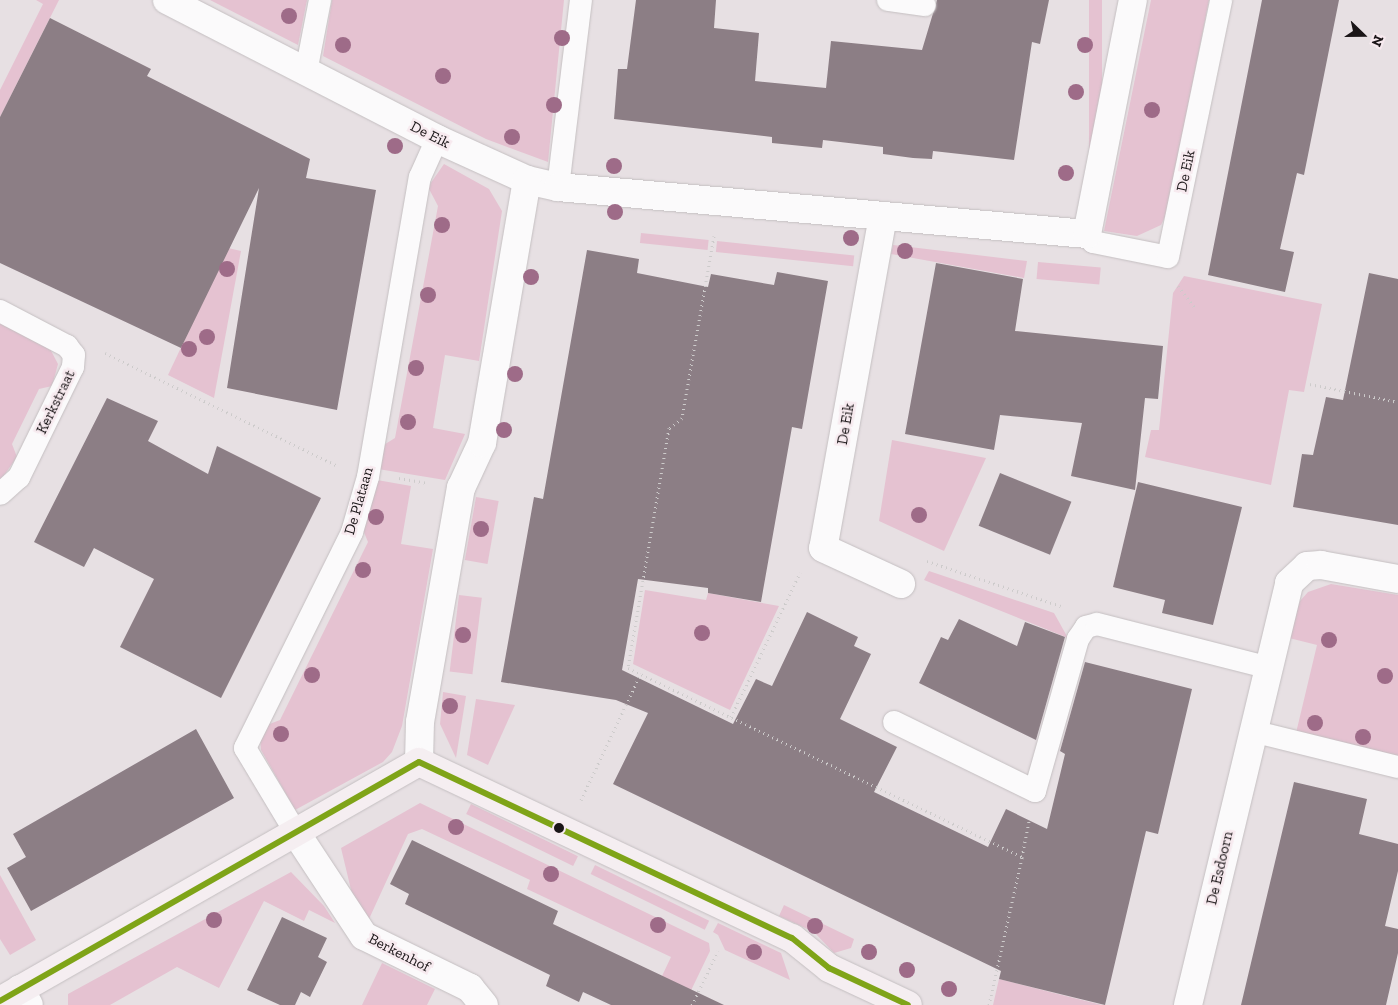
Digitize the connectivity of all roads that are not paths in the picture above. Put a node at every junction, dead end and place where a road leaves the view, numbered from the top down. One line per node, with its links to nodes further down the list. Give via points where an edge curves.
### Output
1 (167, 0): 8 (street, De Eik)
2 (320, 0): 8 (lane)
3 (581, 0): 11 (lane)
4 (888, 0): 7 (lane)
5 (1133, 0): 13 (street)
6 (1221, 0): 13 (lane, De Eik, via 1168,257 1093,242)
7 (925, 5)
8 (306, 72): 9 (street, De Eik)
9 (437, 139): 10 (street, De Eik); 23 (lane, De Plataan, via 420,177 368,476 352,532 245,748)
10 (527, 180): 11 (street, De Eik); 21 (street, via 482,443 461,488 420,722)
11 (558, 187): 12 (street, De Eik)
12 (883, 216): 13 (street, De Eik); 17 (street, De Eik, via 823,548)
13 (1087, 234)
14 (0, 311): 15 (lane, Kerkstraat, via 67,346 74,355 73,368 19,477)
15 (0, 494)
16 (1398, 579): 18 (street, De Esdoorn, via 1321,565 1307,566 1289,582)
17 (901, 584)
18 (1266, 667): 19 (lane, via 1098,624 1086,628 1078,639 1035,791); 20 (street, De Esdoorn)
19 (894, 722)
20 (1252, 731): 22 (lane); 27 (street, De Esdoorn)
21 (419, 762): 23 (street); 26 (street, via 792,938 829,968)
22 (1398, 767)
23 (296, 833): 24 (street); 25 (street, Berkenhof, via 364,936 470,988)
24 (16, 998)
25 (484, 1005)
26 (908, 1005)
27 (1188, 1005)

